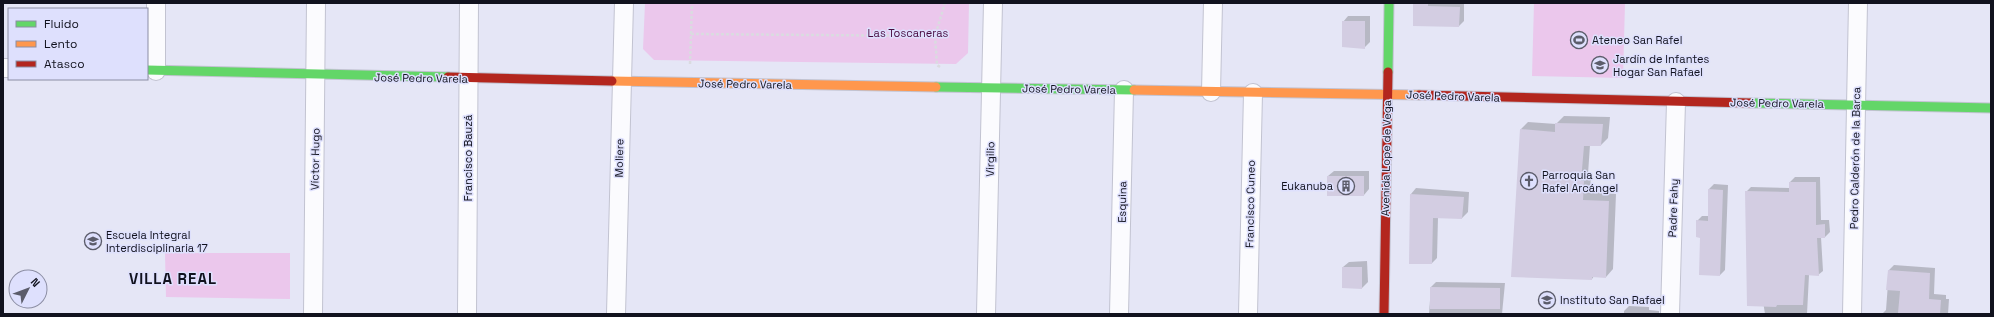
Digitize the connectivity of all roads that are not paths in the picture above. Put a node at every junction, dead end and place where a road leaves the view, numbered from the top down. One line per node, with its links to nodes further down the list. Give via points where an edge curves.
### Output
1 (156, 3): 9 (street)
2 (316, 3): 10 (street, Víctor Hugo)
3 (469, 3): 11 (street, Francisco Bauzá)
4 (624, 3): 12 (street, Moliere)
5 (993, 3): 13 (street, Virgilio)
6 (1213, 3): 15 (street)
7 (1389, 3): 17 (street, Avenida Lope de Vega)
8 (1858, 3): 19 (street, Pedro Calderón de la Barca)
9 (151, 70): 10 (street, José Pedro Varela)
10 (316, 75): 11 (street, José Pedro Varela); 21 (street, Víctor Hugo)
11 (468, 79): 12 (street, José Pedro Varela); 22 (street, Francisco Bauzá)
12 (622, 81): 13 (street, José Pedro Varela); 23 (street, Moliere)
13 (992, 88): 14 (street, José Pedro Varela); 24 (street, Virgilio)
14 (1124, 90): 15 (street, José Pedro Varela); 25 (street, Esquina)
15 (1211, 92): 16 (street, José Pedro Varela)
16 (1253, 93): 17 (street, José Pedro Varela); 26 (street, Francisco Cuneo)
17 (1387, 94): 18 (street, José Pedro Varela); 27 (street, Avenida Lope de Vega)
18 (1676, 102): 19 (street, José Pedro Varela); 28 (street, Padre Fahy)
19 (1856, 104): 20 (street, José Pedro Varela); 29 (street, Pedro Calderón de la Barca)
20 (1991, 108)
21 (313, 314)
22 (467, 314)
23 (616, 314)
24 (986, 314)
25 (1119, 314)
26 (1248, 314)
27 (1384, 314)
28 (1670, 314)
29 (1852, 314)

